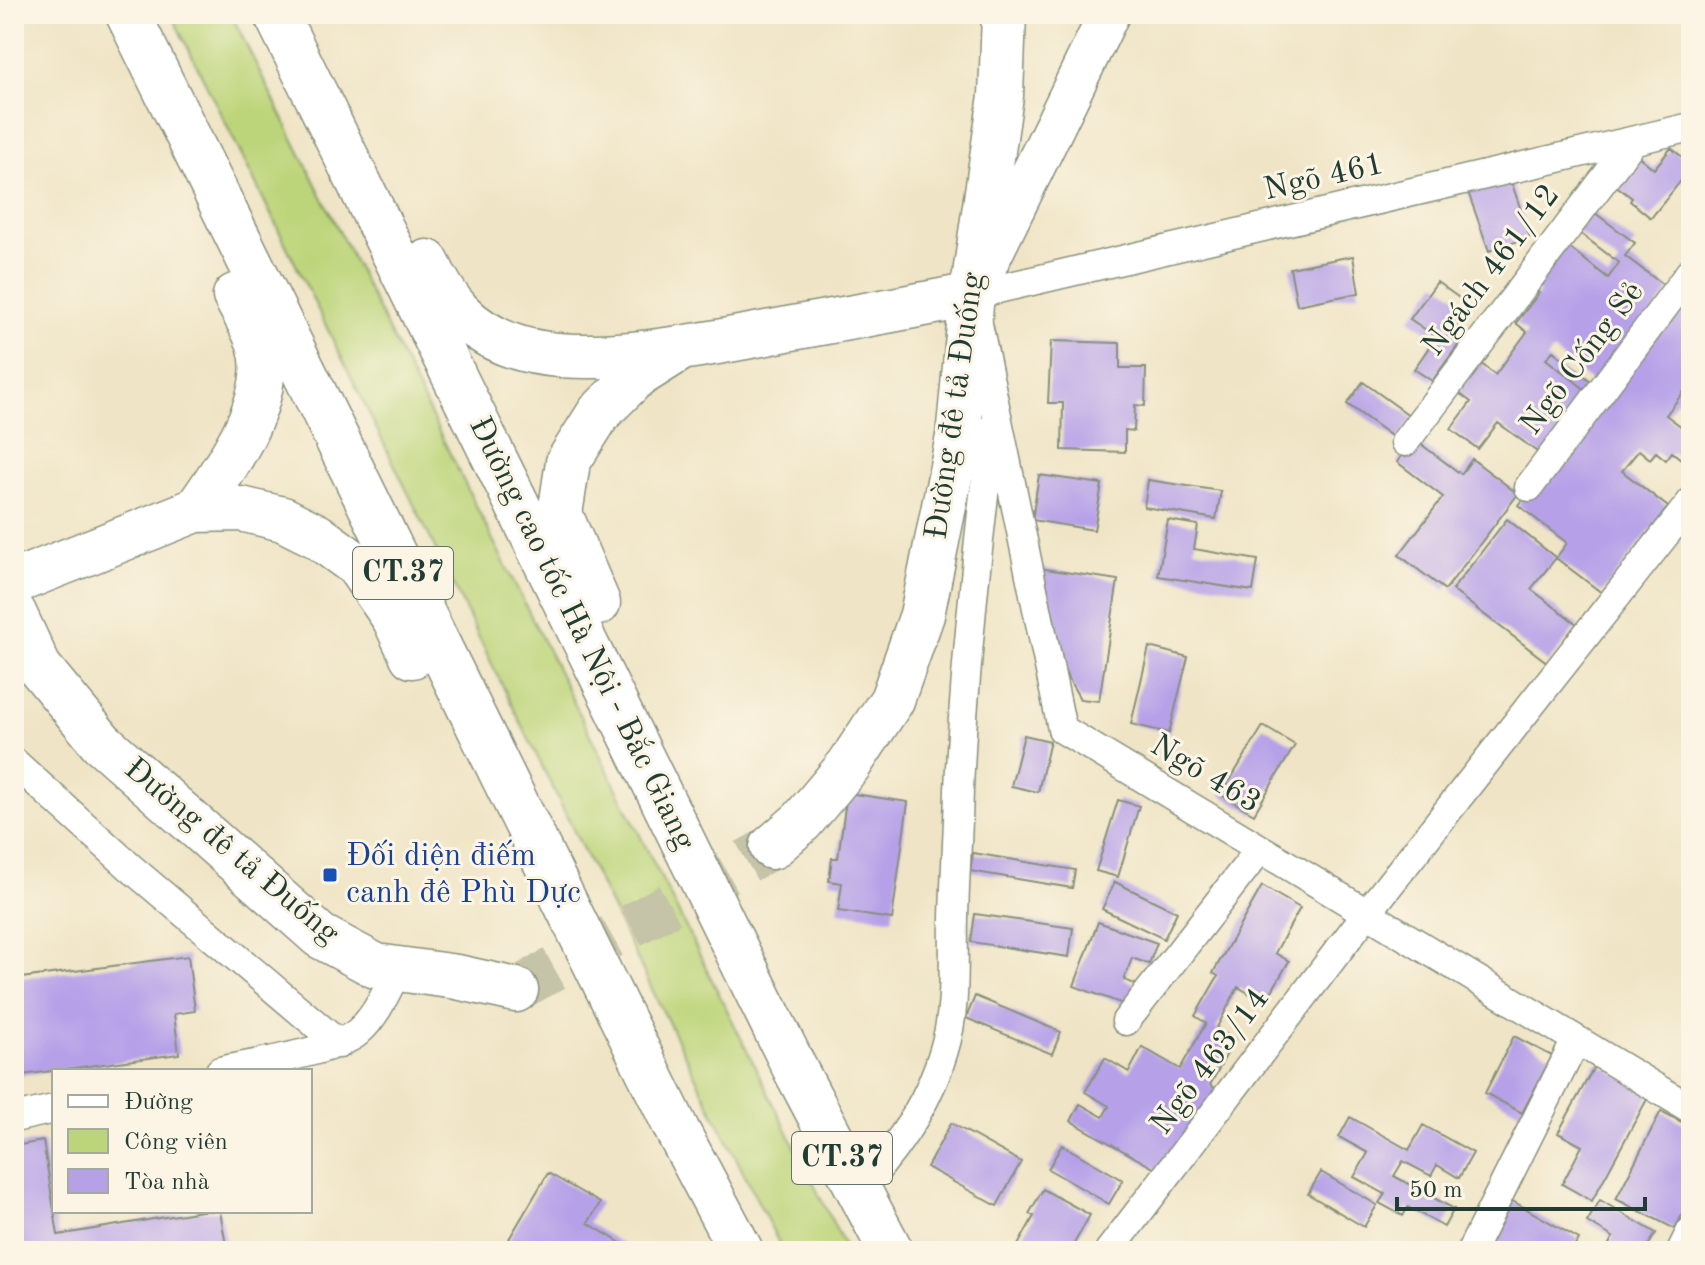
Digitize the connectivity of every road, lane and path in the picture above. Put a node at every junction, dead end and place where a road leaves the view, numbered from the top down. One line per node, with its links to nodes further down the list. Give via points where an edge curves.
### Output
1 (97, 14): 16 (main road, via 259,343 261,382 250,421 228,466)
2 (128, 14): 33 (main road, CT.37)
3 (276, 14): 28 (main road, Đường cao tốc Hà Nội - Bắc Giang / CT.37)
4 (306, 14): 11 (main road, via 452,307 493,337 526,350 593,355)
5 (1004, 14): 10 (main road, Đường đê tả Đuống, via 1001,96)
6 (1109, 14): 10 (street)
7 (1691, 127): 8 (street, Ngõ 461)
8 (1633, 141): 10 (street, Ngõ 461); 13 (street, Ngách 461/12)
9 (1691, 271): 14 (street, Ngõ Cống Sẻ)
10 (972, 295): 11 (main road); 12 (street, Ngõ 463); 20 (main road, Đường đê tả Đuống, via 958,437 922,615 892,700 849,765 802,821)
11 (682, 348): 28 (main road, via 634,378 599,413 568,462 560,514 583,573 772,958)
12 (995, 403): 21 (street, Ngõ 463, via 1062,729); 34 (street, via 971,611 947,1034 915,1117)
13 (1405, 442)
14 (1529, 487)
15 (1691, 502): 22 (street, Ngõ 463/14)
16 (196, 510): 17 (main road); 33 (main road, via 241,509 283,519 357,565 394,618 531,898)
17 (14, 582)
18 (14, 613): 23 (main road, Đường đê tả Đuống, via 39,667 101,742 320,936 376,966)
19 (14, 762): 27 (street)
20 (772, 847)
21 (1260, 849): 22 (street, Ngõ 463); 25 (street)
22 (1367, 913): 26 (street, Ngõ 463); 37 (street, Ngõ 463/14)
23 (398, 969): 24 (main road, Đường đê tả Đuống); 27 (street, via 377,1008 358,1032)
24 (516, 990)
25 (1126, 1021)
26 (1576, 1040): 31 (street, Ngõ 463); 38 (street)
27 (339, 1044): 29 (street)
28 (793, 1064): 36 (main road, Đường cao tốc Hà Nội - Bắc Giang / CT.37)
29 (229, 1069)
30 (52, 1109): 32 (street)
31 (1691, 1109)
32 (14, 1118)
33 (678, 1132): 35 (main road, CT.37)
34 (868, 1180)
35 (741, 1251)
36 (891, 1251)
37 (1109, 1251)
38 (1471, 1251)

